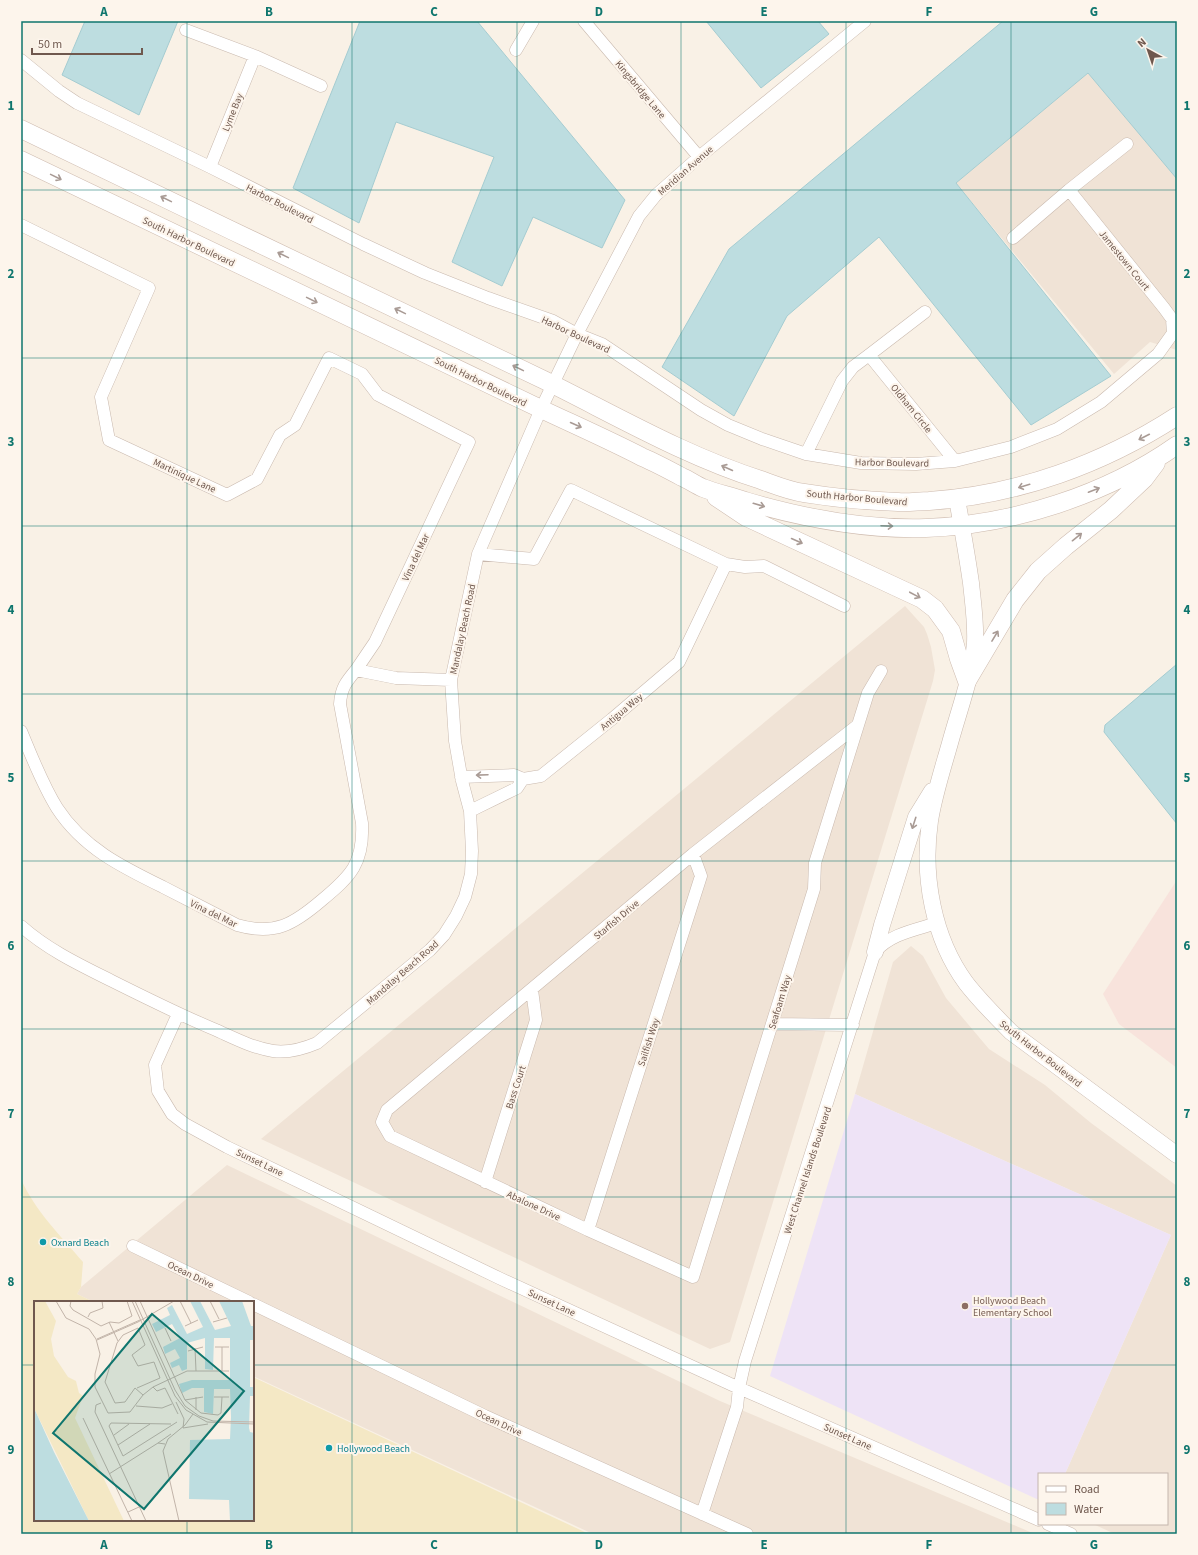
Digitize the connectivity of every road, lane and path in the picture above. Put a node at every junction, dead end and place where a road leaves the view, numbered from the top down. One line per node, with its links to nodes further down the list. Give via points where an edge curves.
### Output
1 (533, 21): 5 (street)
2 (584, 21): 11 (street, Kingsbridge Lane)
3 (865, 21): 11 (street, Meridian Avenue)
4 (186, 30): 6 (street)
5 (516, 50)
6 (255, 56): 8 (street); 13 (street, Lyme Bay)
7 (21, 60): 13 (street, Harbor Boulevard, via 77,103)
8 (321, 86)
9 (21, 129): 21 (main road, South Harbor Boulevard, one-way to 9)
10 (1127, 144): 14 (street)
11 (699, 157): 19 (street, Meridian Avenue, via 656,195 639,216)
12 (21, 160): 22 (main road, South Harbor Boulevard, one-way to 22)
13 (210, 167): 19 (street, Harbor Boulevard, via 425,273 554,321)
14 (1068, 190): 16 (street); 18 (street, Jamestown Court, via 1164,308 1172,319)
15 (21, 225): 24 (street, Martinique Lane, via 149,288 100,397 109,440 227,495 257,479 280,435 295,425 329,358 362,374 378,395)
16 (1014, 238)
17 (924, 312): 20 (street)
18 (1173, 333): 28 (street, Harbor Boulevard, via 1158,354 1102,402 1057,429 1012,447)
19 (577, 334): 21 (street, Meridian Avenue); 26 (street, Harbor Boulevard, via 602,344 728,425)
20 (869, 355): 26 (street, via 853,367 842,381); 28 (street, Oldham Circle)
21 (553, 385): 22 (street, Meridian Avenue); 30 (main road, South Harbor Boulevard, one-way to 21, via 900,502 800,492 737,473)
22 (541, 409): 29 (main road, South Harbor Boulevard, one-way to 29); 32 (street, Mandalay Beach Road)
23 (1177, 416): 30 (main road, one-way to 30, via 1153,432 1065,473 1016,488)
24 (469, 442): 35 (street, Vina del Mar, via 375,642)
25 (1177, 445): 27 (main road)
26 (806, 454): 28 (street, Harbor Boulevard, via 860,462 916,464)
27 (1160, 457): 31 (main road, one-way to 27, via 1018,515 1062,502 1116,482); 38 (main road, one-way to 27, via 1015,600 1038,572 1144,479)
28 (955, 461)
29 (702, 488): 31 (main road, South Harbor Boulevard, one-way to 31, via 769,508 839,522 925,528); 38 (main road, one-way to 38, via 746,518 922,599 934,609 951,631)
30 (957, 499): 31 (street, West Channel Islands Boulevard)
31 (962, 524): 38 (street, West Channel Islands Boulevard, via 976,618 975,644)
32 (478, 554): 33 (street, via 534,559 571,490); 37 (street, Mandalay Beach Road)
33 (726, 564): 34 (street, via 764,566); 44 (street, Antigua Way, via 679,662 541,776)
34 (844, 606)
35 (356, 670): 37 (street, via 396,678); 40 (street, Vina del Mar, via 344,685 340,694 340,704 362,823 360,855 344,881 305,915 283,927 266,930 237,925 117,864 94,848 74,830 58,809 44,786)
36 (881, 671): 39 (street, Seafoam Way, via 868,693)
37 (451, 680): 42 (street, Mandalay Beach Road, via 455,741)
38 (968, 681): 43 (street, West Channel Islands Boulevard)
39 (858, 725): 47 (street, Starfish Drive); 53 (street, Seafoam Way, via 815,863 814,889)
40 (21, 731)
41 (503, 775): 42 (street, one-way to 42); 44 (street, via 514,775); 45 (street)
42 (461, 777): 46 (street, Mandalay Beach Road)
43 (940, 777): 48 (street, West Channel Islands Boulevard, via 930,821 927,857 930,894); 50 (street, West Channel Islands Boulevard, one-way to 50, via 916,817)
44 (523, 779): 45 (street, Antigua Way, via 517,788)
45 (506, 793): 46 (street, Antigua Way)
46 (470, 811): 52 (street, Mandalay Beach Road, via 471,874 465,897 444,935 430,950 317,1043 290,1051 273,1051 257,1047)
47 (693, 854): 51 (street, Starfish Drive); 58 (street, Sailfish Way, via 701,876)
48 (937, 923): 50 (street, via 894,937); 56 (street, South Harbor Boulevard, via 965,982 987,1009 1011,1032)
49 (21, 926): 52 (street, Mandalay Beach Road, via 60,955)
50 (875, 952): 54 (street, West Channel Islands Boulevard)
51 (532, 990): 55 (street, Starfish Drive, via 387,1110); 57 (street, Bass Court, via 536,1020)
52 (178, 1014): 63 (street, Sunset Lane, via 155,1066 158,1091 172,1114 185,1124 227,1147 499,1278)
53 (772, 1024): 54 (street); 60 (street, Seafoam Way)
54 (853, 1025): 63 (street, West Channel Islands Boulevard, via 745,1361)
55 (382, 1122): 57 (street, Abalone Drive, via 390,1136)
56 (1177, 1155)
57 (485, 1182): 58 (street, Abalone Drive)
58 (588, 1230): 60 (street, Abalone Drive)
59 (132, 1246): 61 (street, Ocean Drive)
60 (694, 1277)
61 (247, 1301)
62 (254, 1304): 64 (street, Ocean Drive, via 485,1416)
63 (739, 1388): 64 (street, West Channel Islands Boulevard, via 737,1406); 65 (street, Sunset Lane)
64 (702, 1514): 67 (street, Ocean Drive)
65 (1038, 1520)
66 (1050, 1525): 68 (street)
67 (747, 1534)
68 (1071, 1534)

